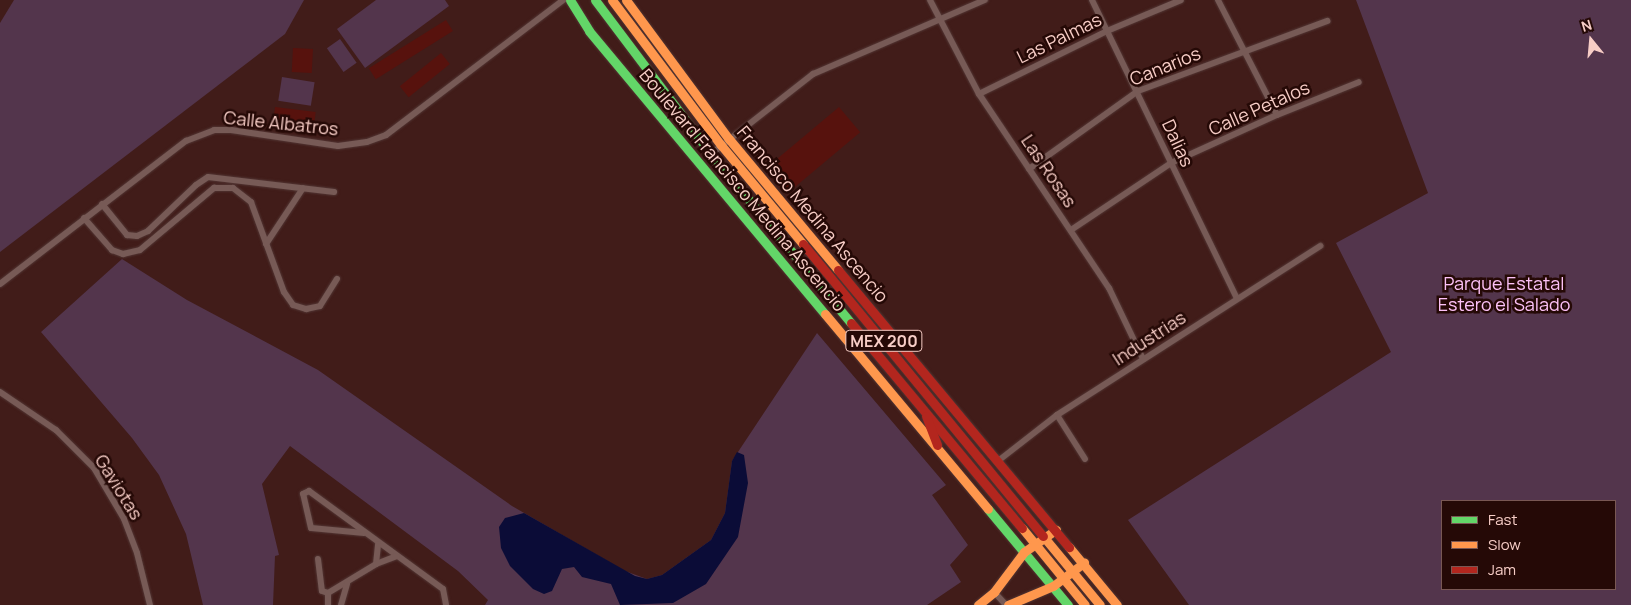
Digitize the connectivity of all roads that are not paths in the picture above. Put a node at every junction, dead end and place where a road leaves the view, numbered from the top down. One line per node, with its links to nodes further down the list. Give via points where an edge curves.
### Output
1 (563, 0): 30 (street, Calle Albatros, via 386,135 367,142 338,146 247,131 214,130 186,141 160,157)
2 (570, 0): 44 (main road, Boulevard Francisco Medina Ascencio, via 589,31)
3 (595, 0): 21 (main road, MEX 200)
4 (612, 0): 20 (main road, Francisco Medina Ascencio / MEX 200)
5 (626, 0): 19 (main road, Francisco Medina Ascencio)
6 (930, 0): 11 (street, Las Rosas)
7 (985, 0): 11 (street)
8 (1092, 0): 13 (street, Dalias)
9 (1181, 0): 13 (street, Las Palmas)
10 (1218, 0): 14 (street)
11 (942, 20): 17 (street, Las Rosas); 19 (street, via 813,74)
12 (1327, 21): 14 (street, Canarios)
13 (1107, 31): 16 (street, Dalias); 17 (street, Las Palmas)
14 (1245, 51): 16 (street, Canarios); 18 (street)
15 (1360, 82): 18 (street, Calle Petalos)
16 (1138, 91): 22 (street, Dalias); 23 (street, Canarios)
17 (979, 94): 23 (street, Las Rosas)
18 (1277, 115): 22 (street, Calle Petalos)
19 (729, 139): 20 (street); 46 (main road, Francisco Medina Ascencio)
20 (721, 145): 21 (street); 49 (main road, Francisco Medina Ascencio / MEX 200)
21 (711, 154): 42 (main road, MEX 200)
22 (1171, 164): 32 (street, Calle Petalos); 39 (street, Dalias)
23 (1029, 169): 32 (street, Las Rosas)
24 (236, 178): 25 (street, via 208,177); 26 (street); 27 (street)
25 (196, 185): 29 (street); 33 (street)
26 (233, 188): 29 (street, via 214,188); 35 (street, via 251,202)
27 (303, 188): 28 (street); 35 (street)
28 (334, 192)
29 (202, 196): 34 (street)
30 (102, 204): 31 (street, Calle Albatros); 33 (street, via 127,234)
31 (84, 218): 34 (street, via 112,250 123,254 140,250); 38 (street, Calle Albatros)
32 (1071, 230): 40 (street, Las Rosas, via 1109,288)
33 (142, 234): 34 (street)
34 (147, 244)
35 (266, 244): 37 (street, via 284,292 293,305 306,310 320,306)
36 (1320, 246): 39 (street, Industrias)
37 (337, 279)
38 (0, 284)
39 (1237, 298): 40 (street, Industrias)
40 (1143, 359): 43 (street, Industrias)
41 (0, 392): 63 (street, Gaviotas, via 56,430 94,468 124,519 137,553)
42 (921, 405): 44 (main road); 51 (main road, MEX 200)
43 (1058, 415): 45 (street); 46 (street, Industrias)
44 (937, 445): 52 (main road, Boulevard Francisco Medina Ascencio)
45 (1085, 459)
46 (998, 461): 47 (main road, Francisco Medina Ascencio)
47 (1056, 530): 49 (main road); 55 (main road, Francisco Medina Ascencio)
48 (364, 533): 48 (street, via 311,528 303,494 309,491); 50 (street)
49 (1046, 537): 51 (main road); 57 (main road, Francisco Medina Ascencio / MEX 200)
50 (378, 544): 53 (street); 56 (street)
51 (1036, 544): 52 (main road); 58 (main road, MEX 200)
52 (1024, 552): 60 (main road, Boulevard Francisco Medina Ascencio); 61 (main road)
53 (397, 556): 56 (street); 66 (street, via 443,589)
54 (318, 559): 62 (street, via 322,591)
55 (1084, 563): 57 (main road); 72 (main road, Francisco Medina Ascencio)
56 (376, 564): 59 (street)
57 (1074, 570): 58 (main road); 71 (main road, Francisco Medina Ascencio / MEX 200)
58 (1064, 578): 60 (main road); 70 (main road, MEX 200)
59 (347, 584): 62 (street); 65 (street)
60 (1053, 586): 68 (main road); 69 (main road, Boulevard Francisco Medina Ascencio)
61 (994, 592): 67 (main road); 68 (street)
62 (328, 593): 64 (street)
63 (150, 605)
64 (328, 605)
65 (341, 605)
66 (446, 605)
67 (978, 605)
68 (1007, 605)
69 (1068, 605)
70 (1085, 605)
71 (1100, 605)
72 (1118, 605)

